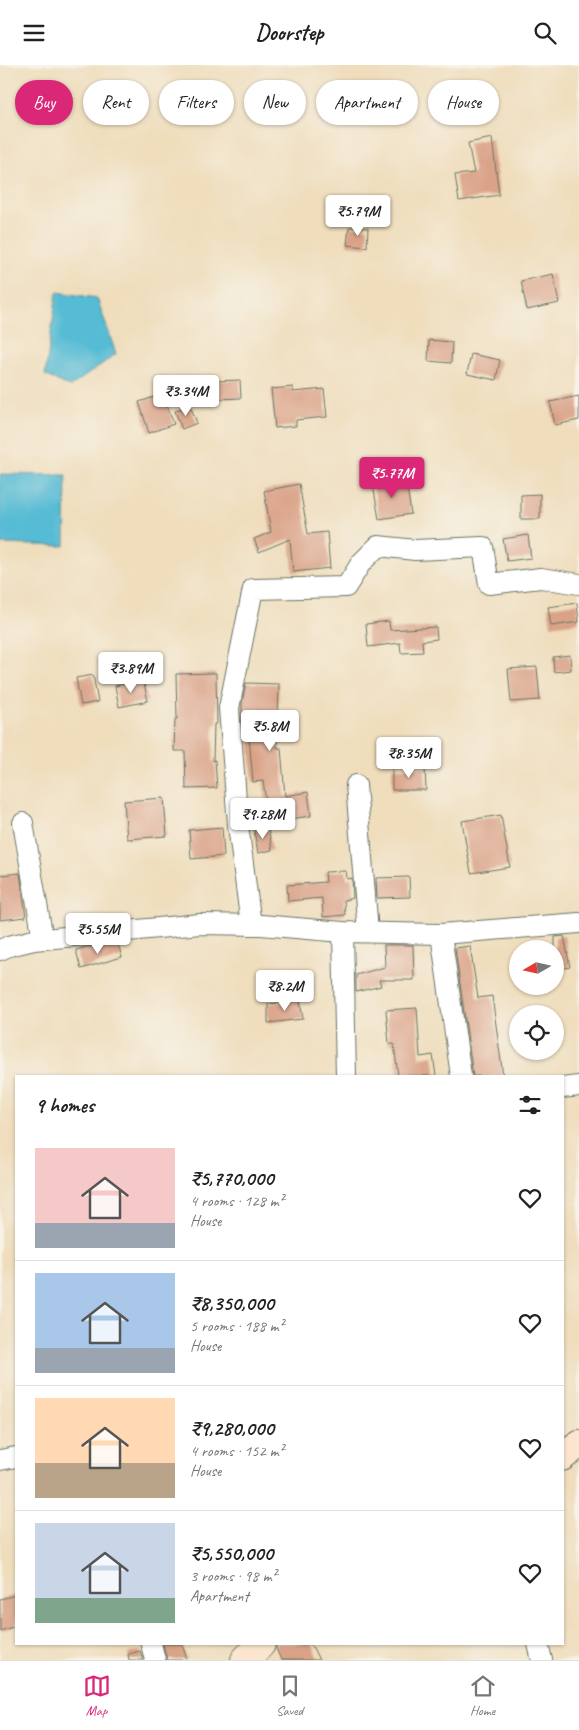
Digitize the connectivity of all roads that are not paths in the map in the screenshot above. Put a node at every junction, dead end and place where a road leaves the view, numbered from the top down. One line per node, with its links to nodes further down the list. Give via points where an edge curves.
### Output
1 (579, 584): 5 (street, via 541,578 489,584 483,547 415,550 378,546 361,563 346,587 253,589 230,708 238,825)
2 (356, 785): 7 (street)
3 (23, 823): 9 (street)
4 (579, 923): 8 (street)
5 (250, 925): 6 (street); 9 (street, via 200,924)
6 (343, 932): 7 (street); 11 (street)
7 (368, 933): 8 (street)
8 (441, 934): 12 (street)
9 (43, 939): 10 (street)
10 (0, 950)
11 (346, 1075)
12 (461, 1075)
13 (579, 1086): 14 (street)
14 (564, 1088)
15 (579, 1444): 16 (main road)
16 (564, 1455)
17 (15, 1457): 18 (street)
18 (0, 1460)
19 (151, 1645): 21 (street)
20 (538, 1645): 22 (street)
21 (155, 1660)
22 (542, 1660)

